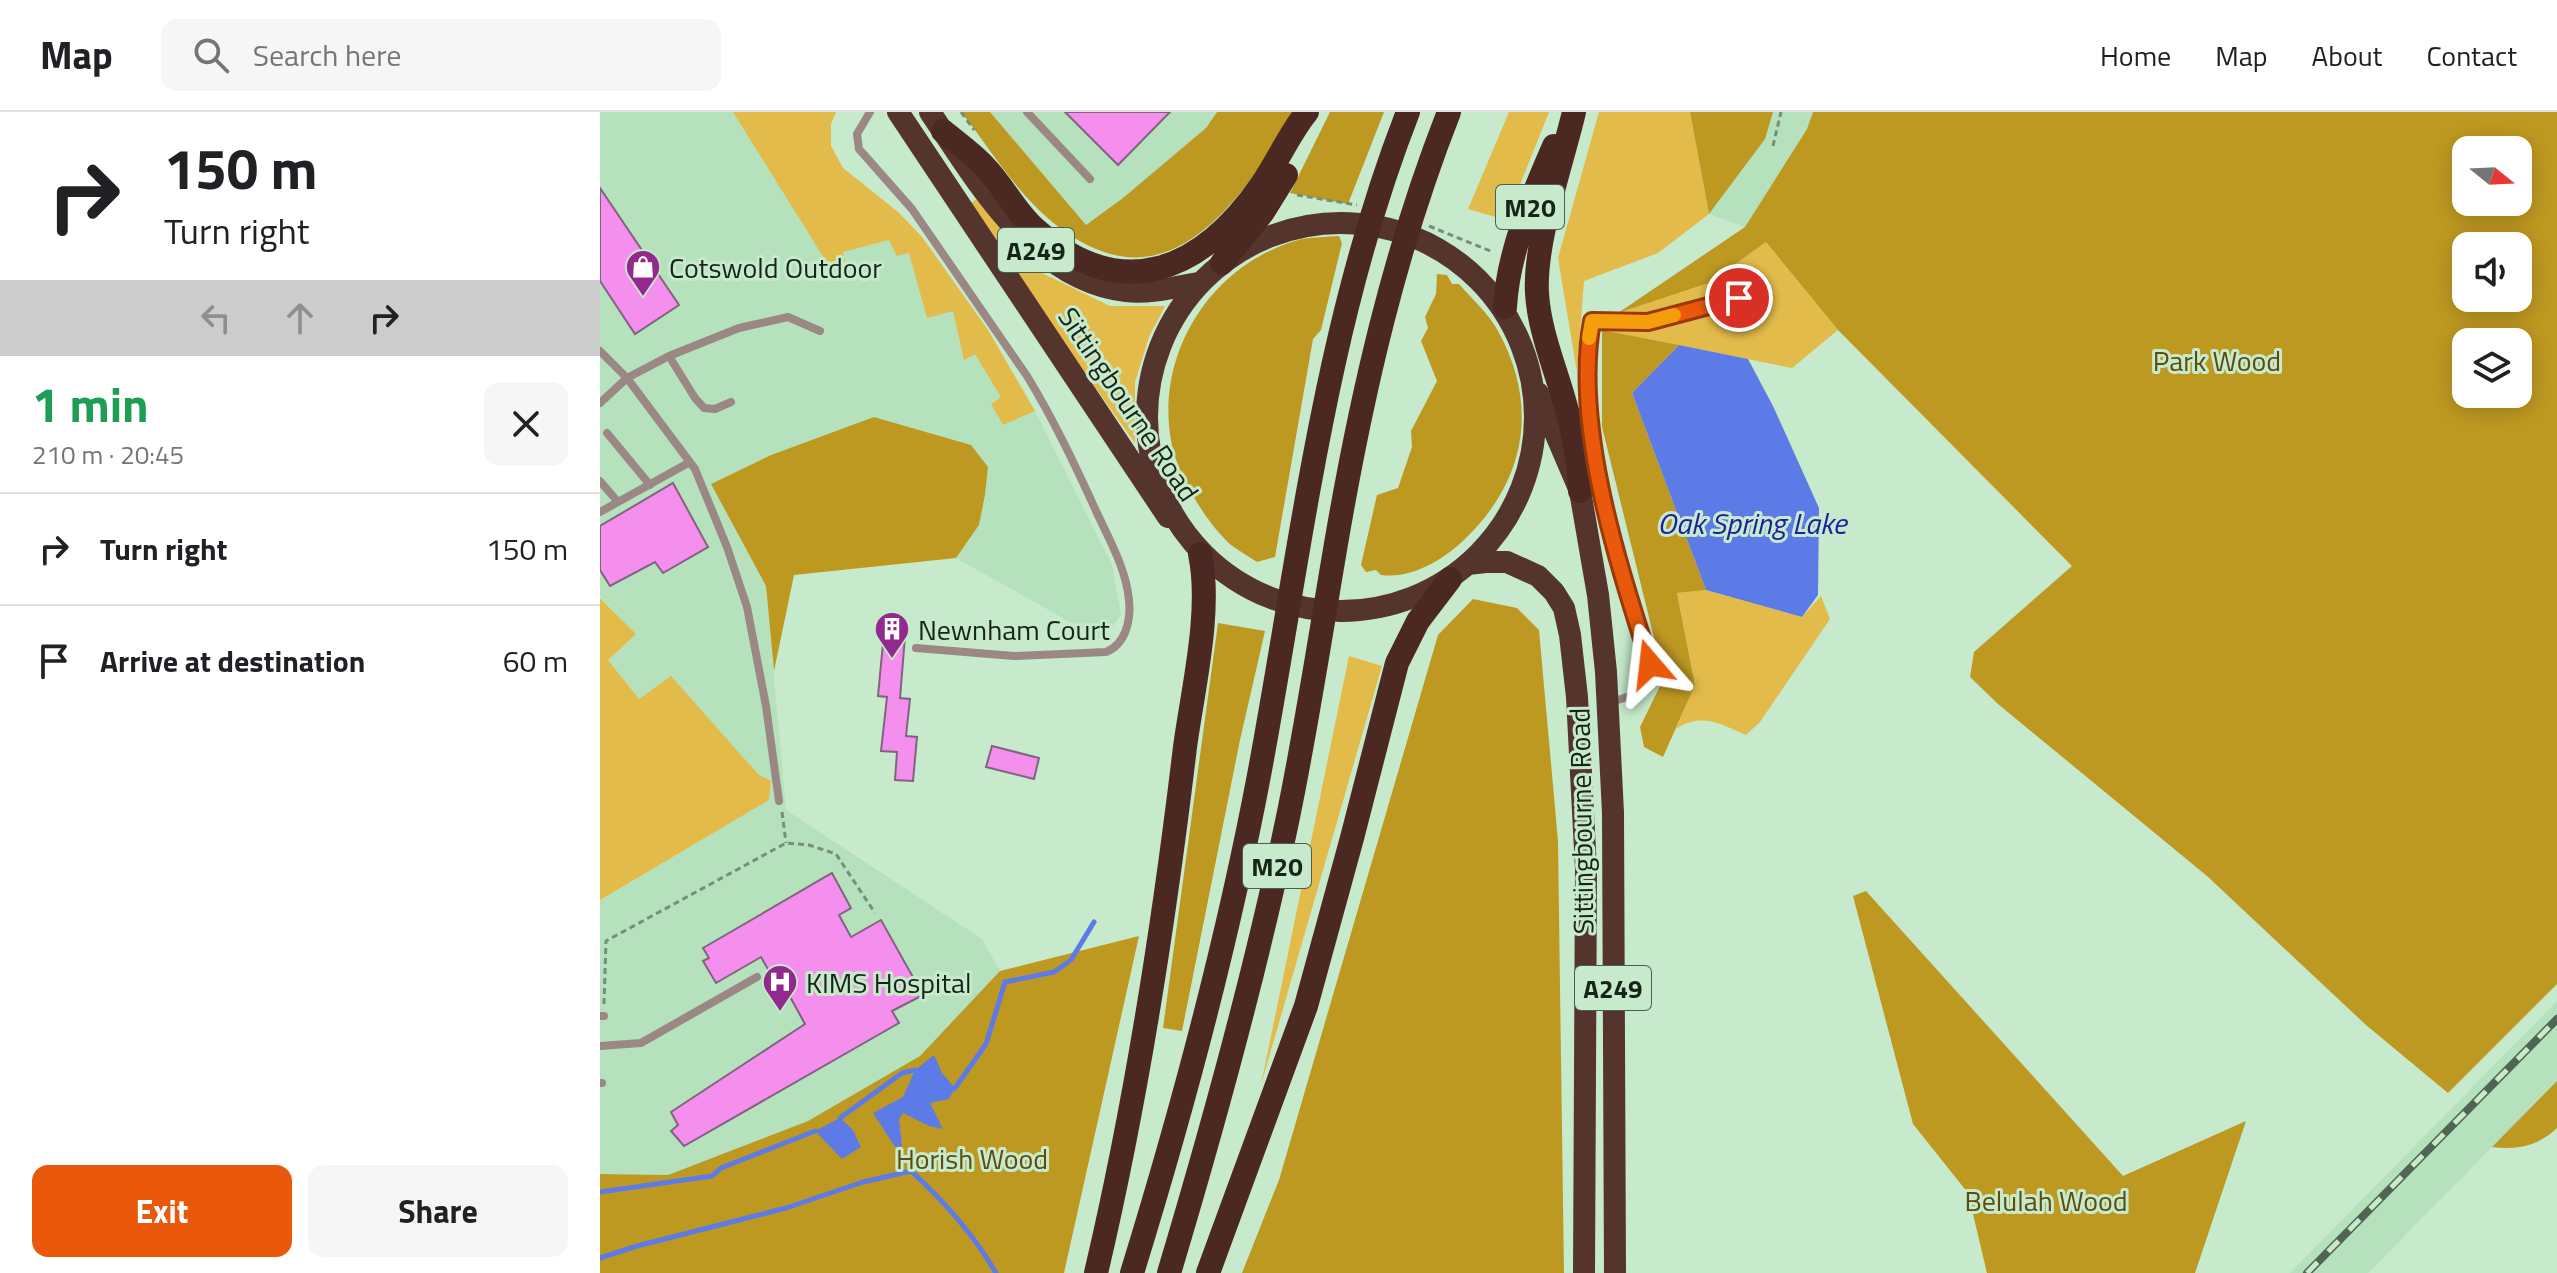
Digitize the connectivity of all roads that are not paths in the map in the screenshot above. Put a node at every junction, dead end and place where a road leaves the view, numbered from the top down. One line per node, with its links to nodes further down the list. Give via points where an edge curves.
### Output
1 (870, 112): 31 (lane, via 857,134 859,149 912,209 1043,401 1121,567 1128,596 1124,634 1106,652 1014,656)
2 (898, 112): 28 (highway, Sittingbourne Road / A249)
3 (1027, 112): 9 (lane)
4 (1310, 112): 8 (highway, via 1225,228 1187,257 1141,273 1099,267 1034,228 985,167); 10 (highway, via 1277,191)
5 (1408, 112): 37 (highway, M20, via 1334,352 1229,918)
6 (1449, 112): 38 (highway, M20, via 1382,323 1353,451 1288,817 1236,1035)
7 (1573, 112): 13 (highway, M20, via 1532,200 1512,261); 25 (highway, M20, via 1541,248 1537,294 1577,449)
8 (936, 121): 11 (highway, Sittingbourne Road / A249, via 1023,239 1056,266 1095,285 1128,292)
9 (1090, 179)
10 (1222, 263): 11 (highway); 13 (highway, via 1344,212 1455,246)
11 (1198, 283): 28 (highway, via 1161,343 1150,390 1155,454)
12 (1739, 298): 32 (lane, via 1648,322 1592,321 1589,419 1613,545 1650,664 1646,682 1634,695)
13 (1505, 307): 18 (highway)
14 (820, 331): 16 (lane, via 788,317 739,328)
15 (600, 351): 17 (lane)
16 (669, 356): 17 (lane); 19 (lane, via 704,408)
17 (627, 378): 20 (lane); 22 (lane)
18 (1532, 381): 25 (highway, Sittingbourne Road / A249); 30 (highway, via 1534,424 1523,474 1505,516)
19 (731, 402)
20 (600, 403)
21 (607, 433): 24 (lane)
22 (690, 462): 24 (lane); 33 (lane, via 747,607)
23 (600, 481): 26 (lane)
24 (650, 485): 26 (lane)
25 (1580, 491): 32 (highway, Sittingbourne Road / A249)
26 (618, 502): 27 (lane)
27 (600, 512)
28 (1179, 529): 29 (highway, Sittingbourne Road)
29 (1200, 554): 30 (highway, Sittingbourne Road, via 1225,576 1265,598 1310,611 1353,614 1410,601); 36 (highway, via 1200,630 1159,947 1131,1114)
30 (1459, 572): 39 (highway, M20, via 1418,621 1397,663 1306,1006); 40 (highway, Sittingbourne Road / A249, via 1507,562 1538,576 1564,608 1570,635 1586,869)
31 (916, 648)
32 (1609, 702): 41 (highway, Sittingbourne Road / A249)
33 (779, 801)
34 (757, 977): 35 (lane, via 641,1043)
35 (600, 1046)
36 (1096, 1273)
37 (1132, 1273)
38 (1169, 1273)
39 (1208, 1273)
40 (1584, 1273)
41 (1615, 1273)

